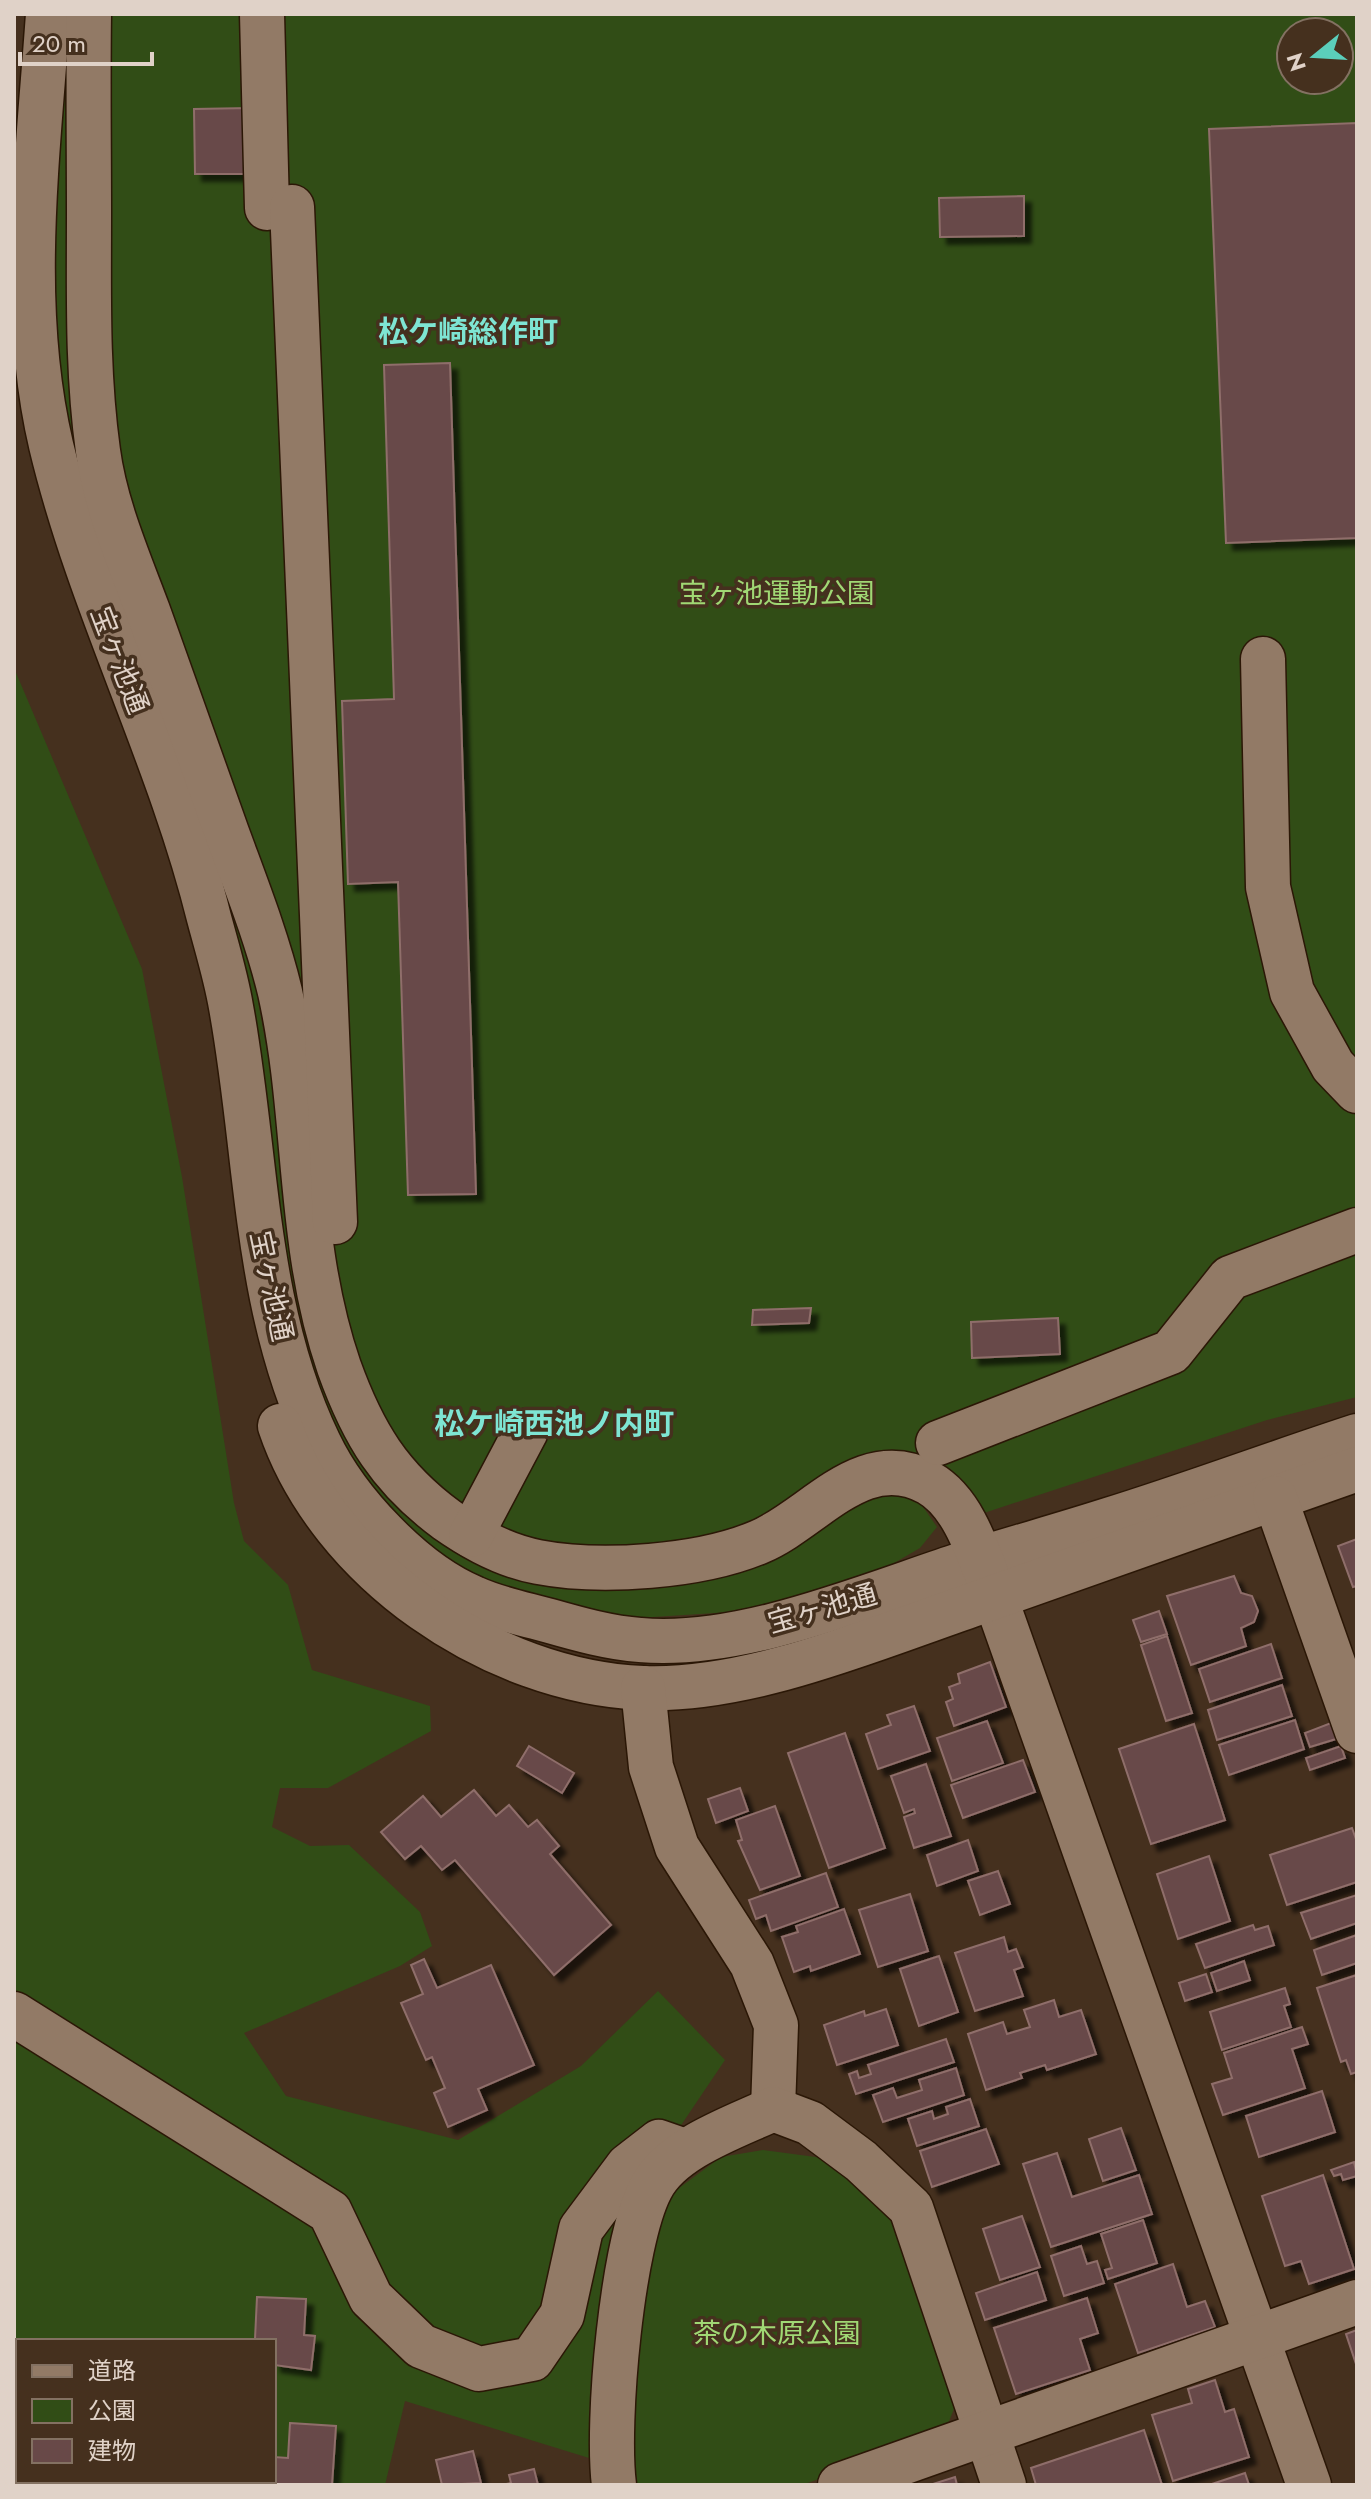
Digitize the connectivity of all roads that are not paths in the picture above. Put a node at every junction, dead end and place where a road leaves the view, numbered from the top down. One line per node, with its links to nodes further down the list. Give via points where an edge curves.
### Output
1 (21, 14): 5 (street)
2 (48, 14): 17 (street, 宝ヶ池通, via 32,259 35,332 51,445 94,593 156,751 206,905 231,1005 264,1265 277,1326 320,1447 383,1531 428,1570 472,1598 567,1626 639,1640 735,1633)
3 (89, 14): 16 (street, via 88,369 99,459 126,551 276,980 317,1297 340,1369 377,1453 406,1486)
4 (262, 14): 9 (street, via 280,208)
5 (14, 199)
6 (14, 384): 18 (street, 宝ヶ池通, via 47,542 151,806 202,982 240,1279 252,1338 285,1440 320,1502 406,1598 461,1636 510,1657 577,1678)
7 (1263, 659): 8 (street, via 1268,887 1292,992 1333,1066)
8 (1357, 1091)
9 (335, 1222)
10 (1357, 1230): 13 (street, via 1230,1278 1171,1352)
11 (526, 1431): 16 (street)
12 (1357, 1436): 17 (street, 宝ヶ池通, via 1110,1520)
13 (938, 1443)
14 (1357, 1469): 15 (street, 宝ヶ池通)
15 (1275, 1498): 17 (street, 宝ヶ池通); 19 (street)
16 (471, 1535): 17 (street, via 535,1562 584,1567 670,1562 721,1555 763,1540 855,1479 911,1475 933,1485 956,1506)
17 (988, 1578): 18 (street, 宝ヶ池通, via 820,1658 697,1684); 24 (street)
18 (643, 1688): 21 (street, via 651,1767 677,1847 752,1964 776,2025)
19 (1357, 1731)
20 (14, 2014): 22 (street, via 330,2212 371,2298 421,2346 479,2369 532,2359 562,2315 581,2229 628,2166 659,2142)
21 (773, 2109): 22 (street); 25 (street, via 810,2123 911,2208)
22 (685, 2151): 26 (street, via 651,2186 629,2258 610,2449)
23 (1357, 2302): 24 (street)
24 (1257, 2337): 25 (street); 29 (street)
25 (985, 2433): 27 (street); 28 (street)
26 (614, 2485)
27 (840, 2485)
28 (1004, 2485)
29 (1309, 2485)

